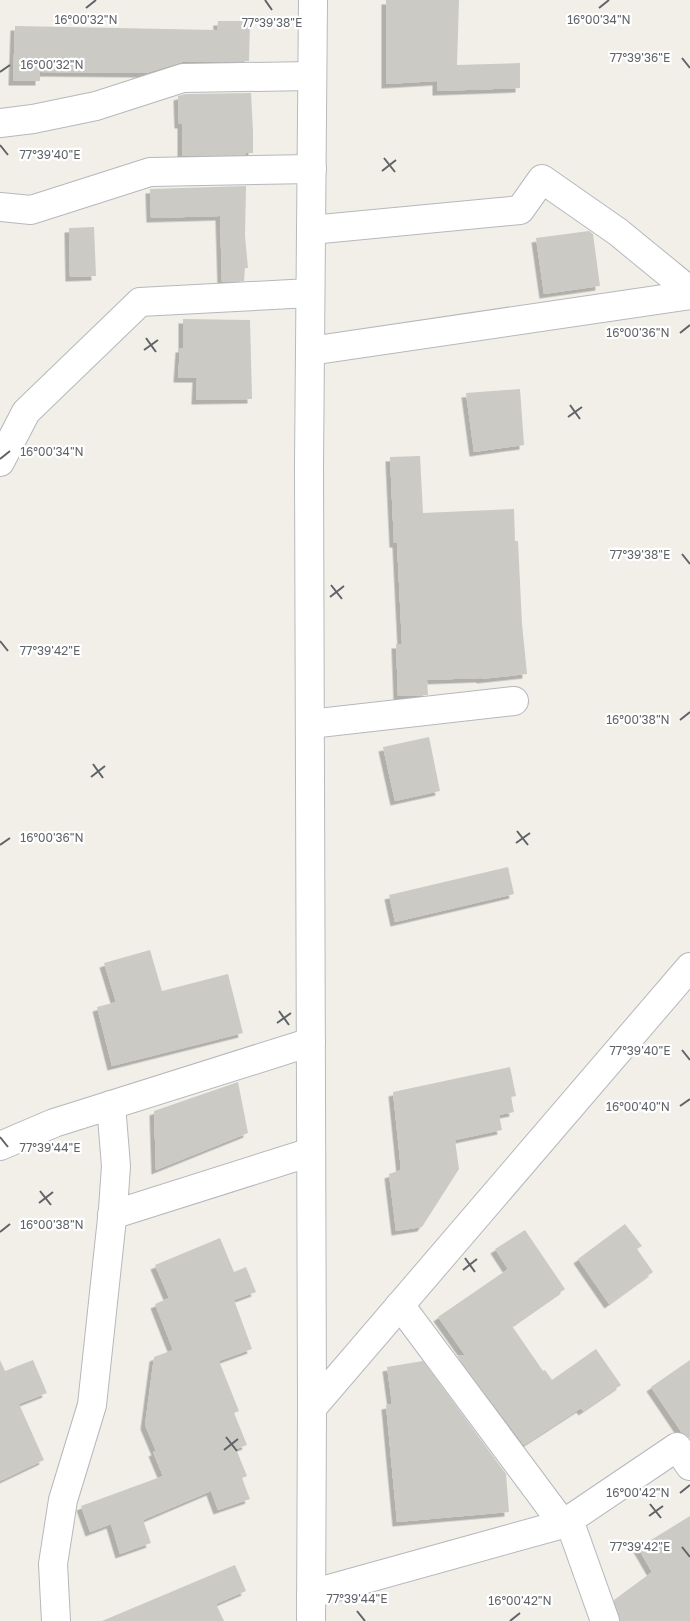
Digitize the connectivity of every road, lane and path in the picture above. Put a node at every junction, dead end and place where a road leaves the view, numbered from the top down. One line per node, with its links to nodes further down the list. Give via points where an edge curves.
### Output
1 (313, 0): 2 (street)
2 (312, 76): 3 (street, via 183,78 96,106); 4 (street)
3 (0, 123)
4 (312, 169): 5 (street, via 150,172 31,210); 6 (street)
5 (0, 207)
6 (311, 230): 7 (street); 8 (street, via 520,210 542,179 618,232)
7 (310, 293): 9 (street); 10 (street, via 140,302 26,412)
8 (690, 293): 9 (street)
9 (310, 351): 12 (street)
10 (0, 462)
11 (514, 701): 12 (street)
12 (310, 724): 14 (street)
13 (690, 967): 19 (street)
14 (311, 1042): 15 (street); 17 (street)
15 (110, 1105): 16 (street, via 54,1123); 18 (street, via 116,1166)
16 (0, 1146)
17 (311, 1152): 18 (street); 20 (street)
18 (112, 1215): 24 (street, via 92,1404 63,1500 53,1564)
19 (400, 1305): 20 (street); 22 (street)
20 (312, 1408): 23 (street)
21 (690, 1466): 22 (street, via 677,1447)
22 (566, 1522): 23 (street); 26 (street)
23 (311, 1594): 25 (street)
24 (56, 1621)
25 (311, 1621)
26 (605, 1621)

